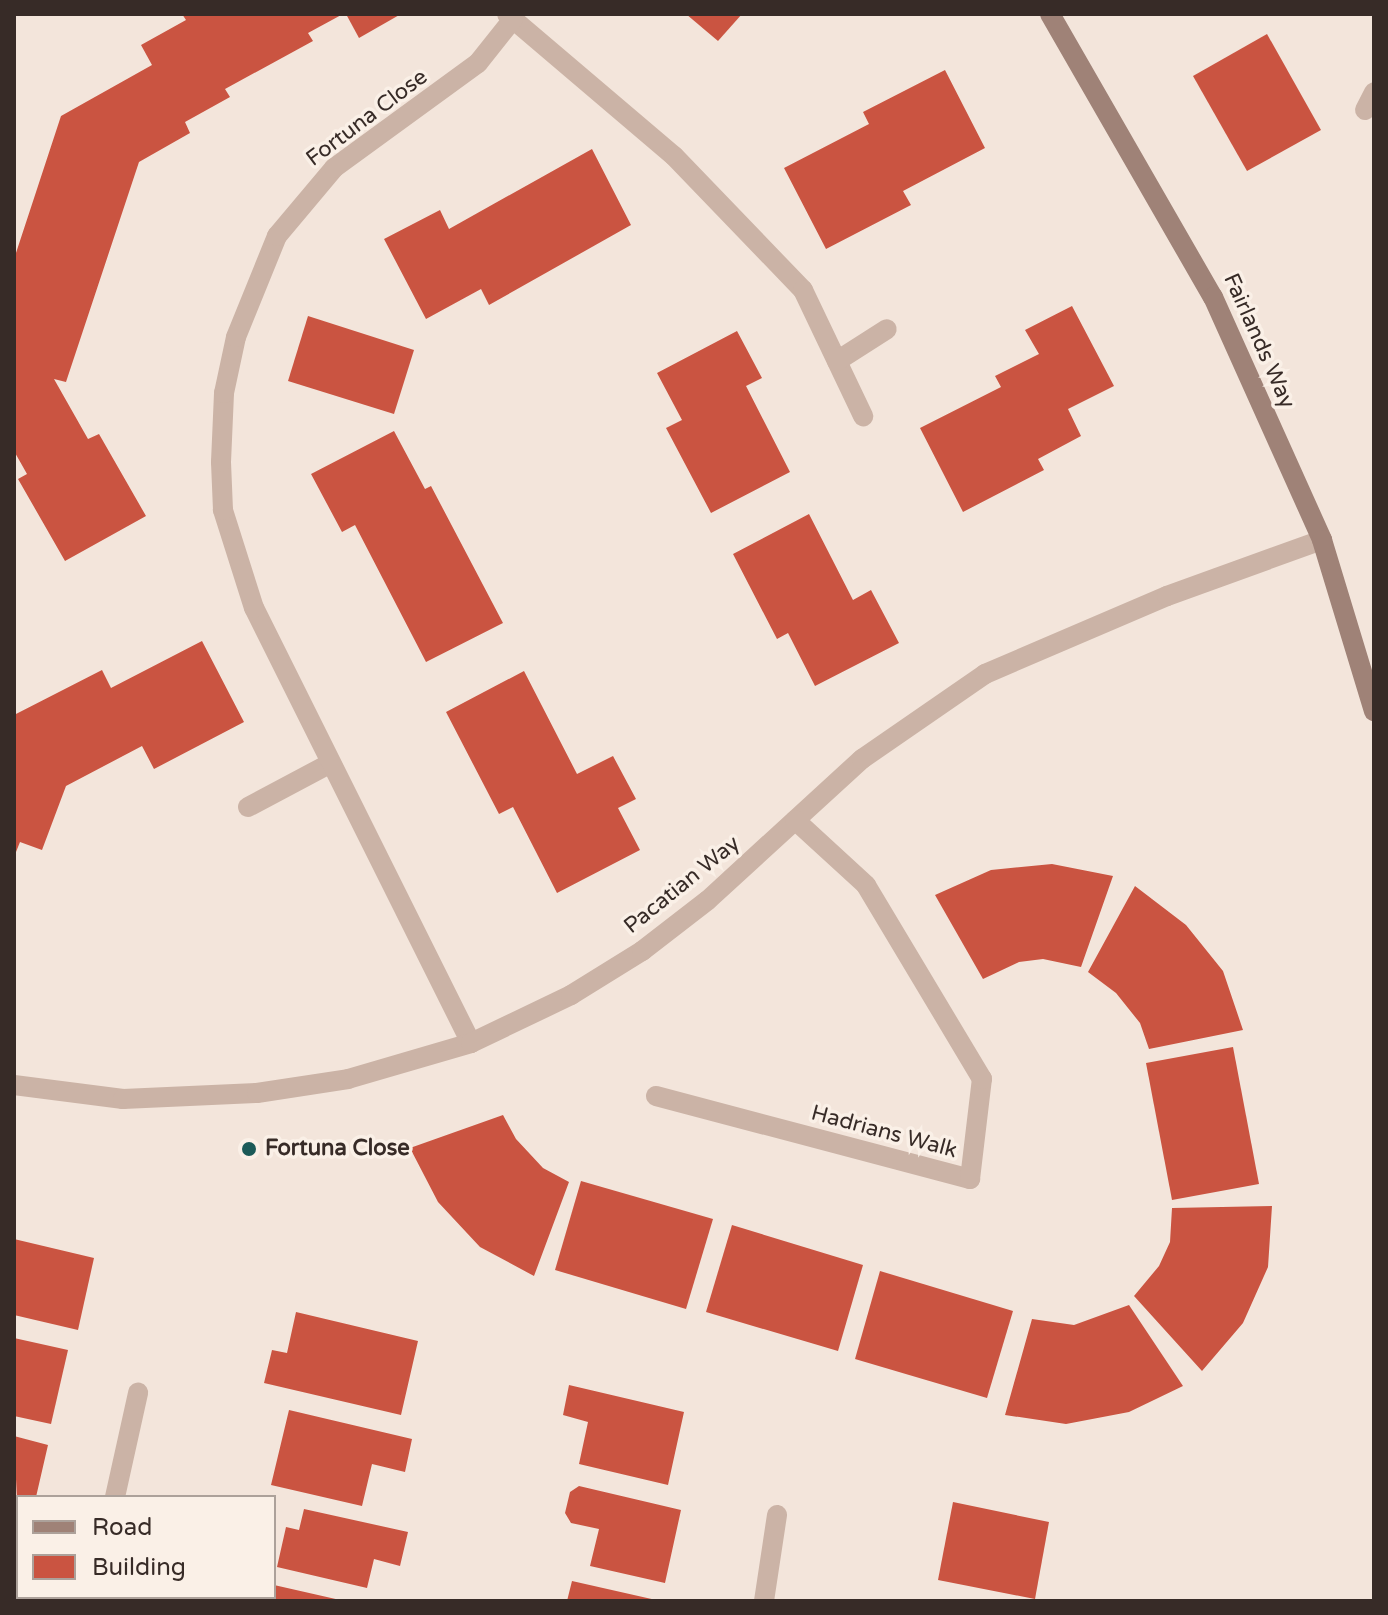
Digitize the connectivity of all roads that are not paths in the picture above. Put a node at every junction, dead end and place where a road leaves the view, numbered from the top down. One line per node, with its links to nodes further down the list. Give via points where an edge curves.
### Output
1 (1050, 14): 6 (main road, Fairlands Way, via 1196,261)
2 (510, 17): 4 (street, Fortuna Close, via 674,156 803,290); 8 (street, Fortuna Close, via 478,63 334,168 305,196 277,236 236,337 224,393 223,510 254,608)
3 (887, 329): 4 (street)
4 (837, 361): 5 (street, Fortuna Close)
5 (863, 416)
6 (1322, 540): 7 (main road, Fairlands Way); 10 (street, Pacatian Way, via 1167,596 985,674 916,717)
7 (1374, 711)
8 (329, 764): 9 (street); 11 (street, Fortuna Close)
9 (248, 807)
10 (795, 820): 11 (street, Pacatian Way, via 642,951 571,995); 13 (street, Hadrians Walk, via 866,885 982,1079 970,1179)
11 (471, 1043): 12 (street, Pacatian Way, via 348,1079 257,1093 123,1099)
12 (14, 1085)
13 (656, 1096)
14 (138, 1393): 15 (street)
15 (115, 1495)
16 (777, 1515): 17 (street)
17 (764, 1601)

